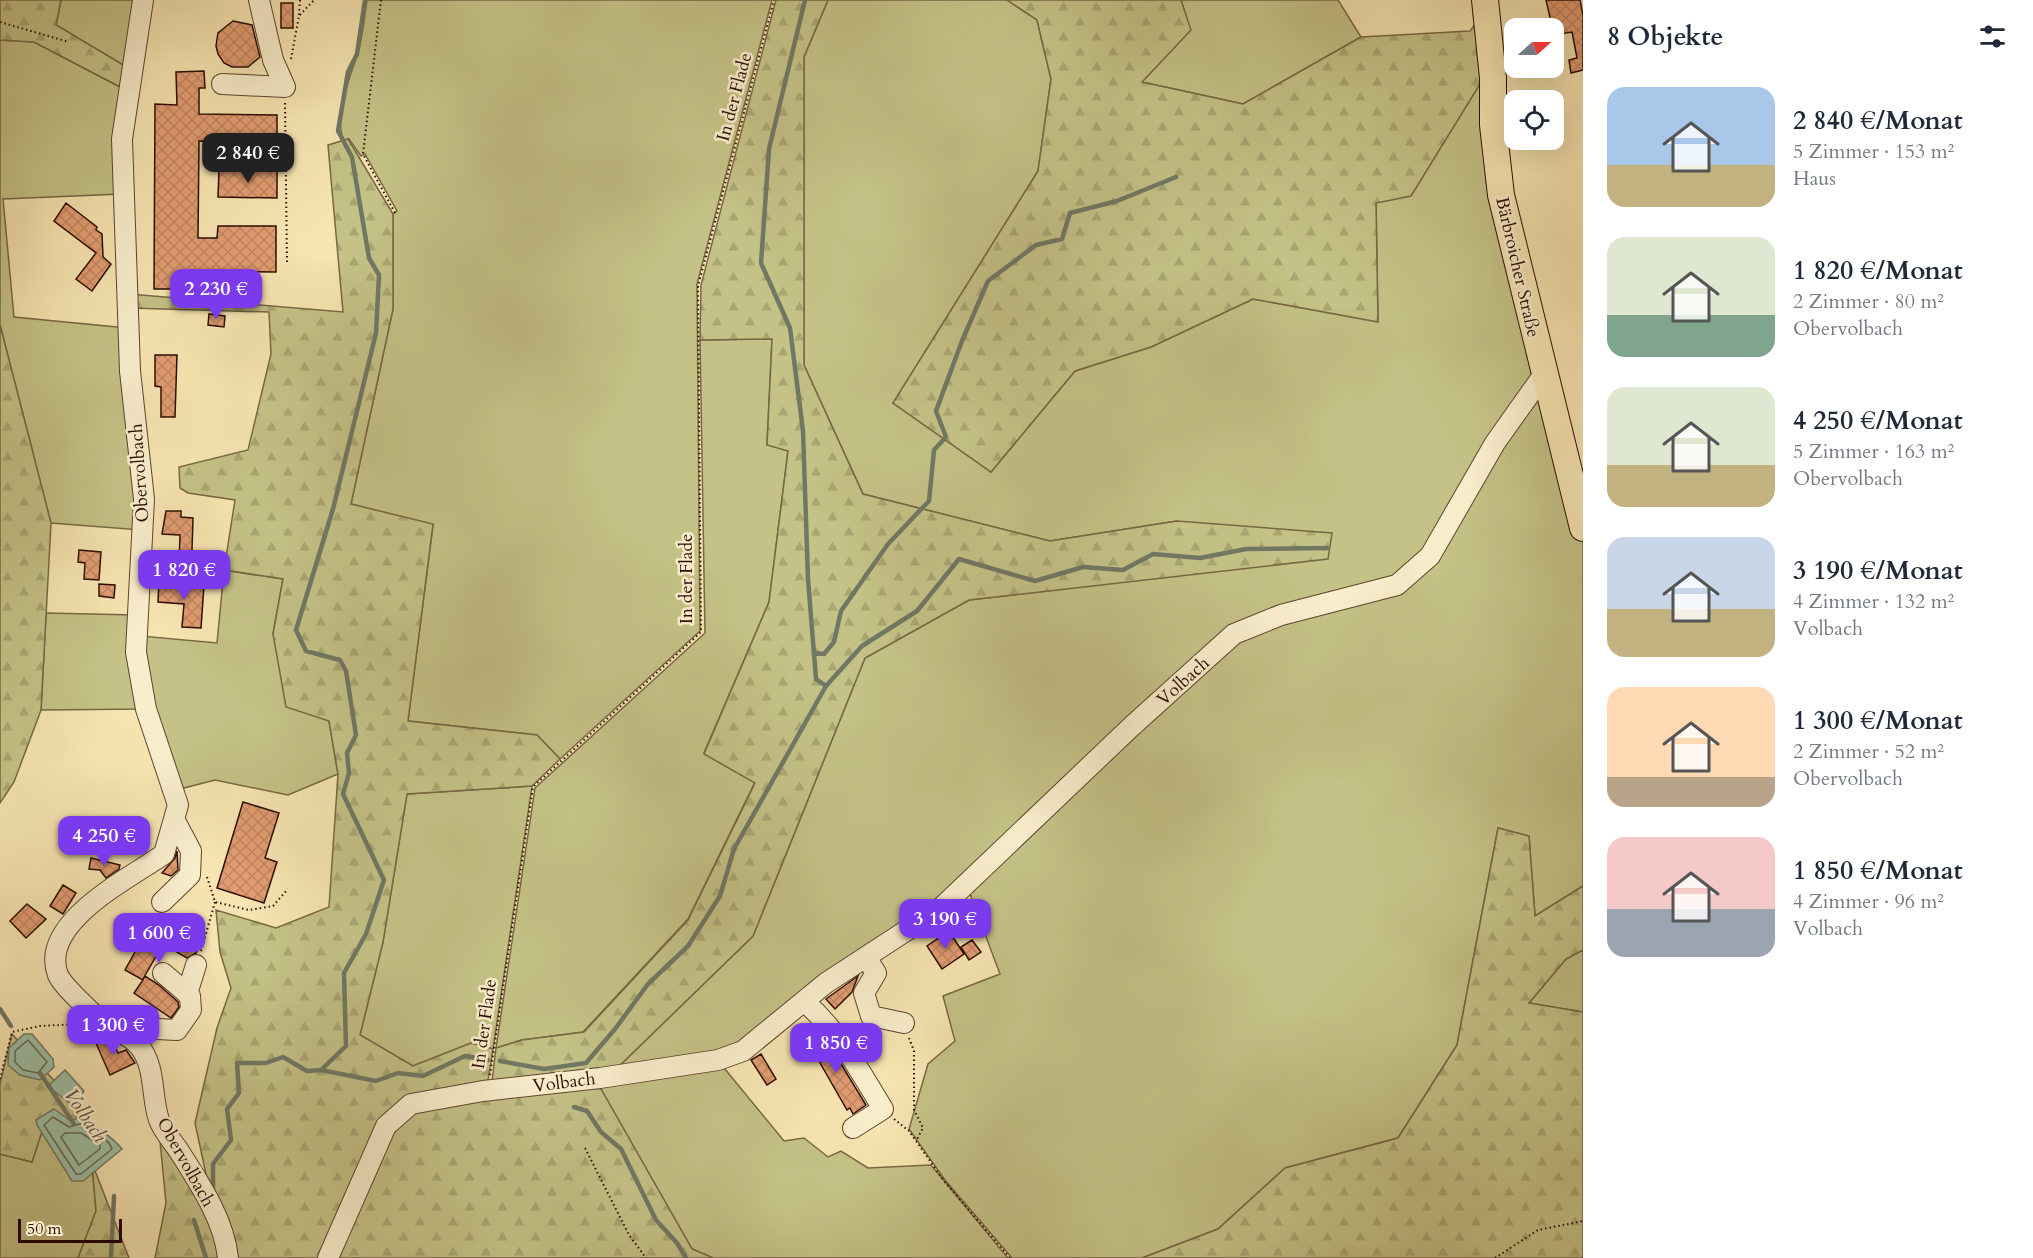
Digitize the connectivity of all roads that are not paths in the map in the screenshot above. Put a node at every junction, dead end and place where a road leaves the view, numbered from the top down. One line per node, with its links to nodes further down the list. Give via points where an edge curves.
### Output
1 (143, 0): 8 (street, Obervolbach, via 122,139 130,371 144,499 136,652 146,709 178,805)
2 (260, 0): 4 (street, via 273,60 285,87)
3 (1485, 0): 5 (main road, Bärbroicher Straße, via 1497,173)
4 (222, 84)
5 (1544, 374): 6 (main road, Bärbroicher Straße); 10 (street, Volbach, via 1495,443 1430,556 1397,585 1281,615 1234,634 941,908)
6 (1577, 486): 7 (main road, Bärbroicher Straße)
7 (1583, 528)
8 (174, 819): 9 (street, via 191,851 190,875); 16 (street, Obervolbach, via 164,854 80,912 55,951 59,978 104,1023)
9 (162, 902)
10 (866, 957): 14 (street, Volbach); 15 (street, via 876,973 864,993 871,1016)
11 (196, 965): 13 (street)
12 (163, 973): 13 (street)
13 (187, 994): 16 (street, via 191,1010 177,1030 137,1028)
14 (805, 1002): 17 (street, via 839,1037 883,1109); 19 (street, Volbach, via 743,1051 718,1060 411,1104 386,1126)
15 (904, 1023)
16 (128, 1035): 18 (street, Obervolbach, via 148,1062 160,1122 205,1194 219,1224)
17 (853, 1128)
18 (228, 1258)
19 (328, 1258)

